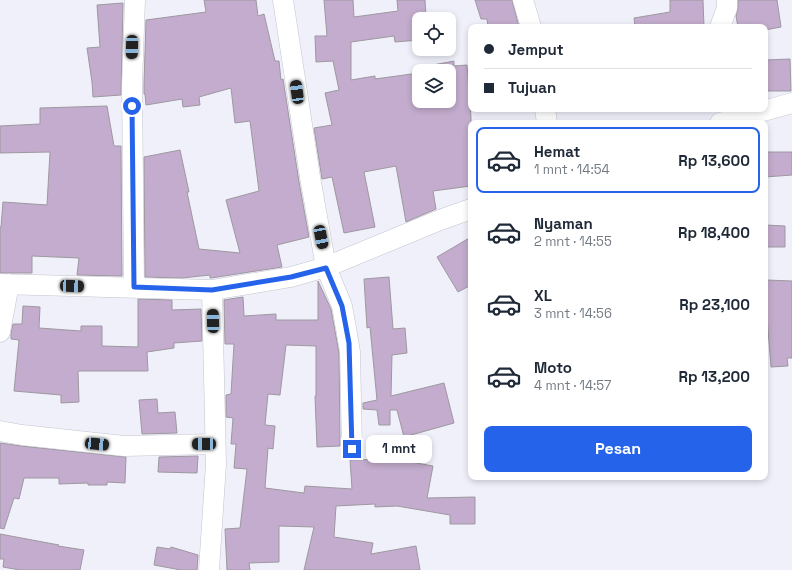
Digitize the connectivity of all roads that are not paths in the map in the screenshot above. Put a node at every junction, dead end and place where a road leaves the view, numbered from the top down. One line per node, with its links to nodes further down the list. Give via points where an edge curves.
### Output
1 (135, 0): 14 (street, via 132,84)
2 (283, 0): 12 (street)
3 (523, 0): 5 (street)
4 (727, 0): 6 (street)
5 (530, 24)
6 (721, 24)
7 (792, 103): 8 (street)
8 (768, 109)
9 (756, 112): 10 (street)
10 (724, 120)
11 (468, 210): 12 (street)
12 (326, 268): 15 (street, via 291,277); 19 (street, via 342,306 350,352)
13 (5, 284): 14 (street); 16 (street)
14 (134, 287): 15 (street)
15 (212, 290): 18 (street)
16 (0, 332)
17 (0, 431): 18 (street, via 124,446)
18 (215, 444): 20 (street)
19 (352, 449)
20 (209, 570)

